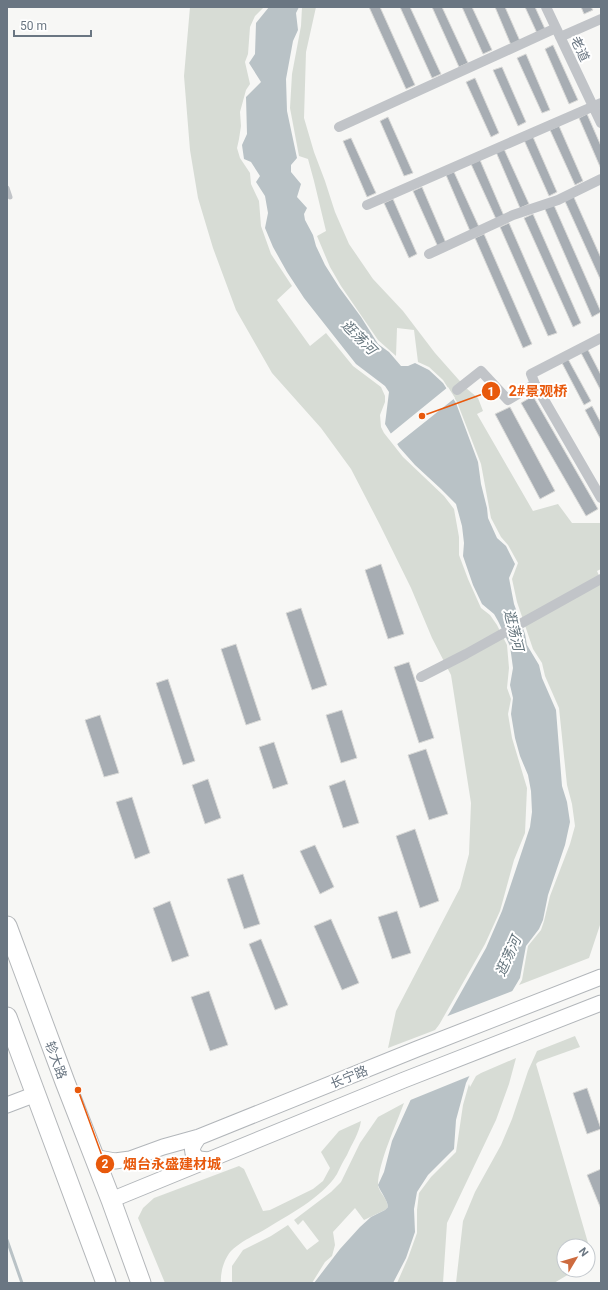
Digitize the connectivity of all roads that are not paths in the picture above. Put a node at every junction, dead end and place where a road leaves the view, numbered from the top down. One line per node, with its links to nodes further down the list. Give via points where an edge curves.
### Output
1 (546, 7): 3 (street, 老道)
2 (601, 19): 3 (street)
3 (558, 33): 4 (street, 老道); 6 (street)
4 (597, 105): 5 (street, 老道); 10 (street)
5 (601, 123)
6 (339, 127)
7 (601, 179): 11 (street, via 558,200 513,216)
8 (7, 188): 9 (lane)
9 (10, 197)
10 (366, 205)
11 (429, 254)
12 (601, 338): 13 (street, via 531,374)
13 (535, 384): 14 (street, via 508,400 481,371); 15 (street)
14 (457, 390)
15 (601, 498)
16 (601, 579): 17 (street)
17 (421, 677)
18 (7, 926): 25 (highway, 轸大路)
19 (601, 977): 24 (street, 长宁路)
20 (601, 1003): 26 (street, 长宁路)
21 (7, 1017): 22 (highway)
22 (36, 1094): 23 (street); 28 (highway)
23 (8, 1105)
24 (199, 1137): 25 (street, 长宁路, via 130,1159 115,1161); 26 (street, via 192,1149 193,1153 199,1159)
25 (93, 1157): 27 (highway, 轸大路)
26 (209, 1160): 27 (street, 长宁路)
27 (111, 1200): 29 (highway, 轸大路)
28 (106, 1283)
29 (141, 1283)

